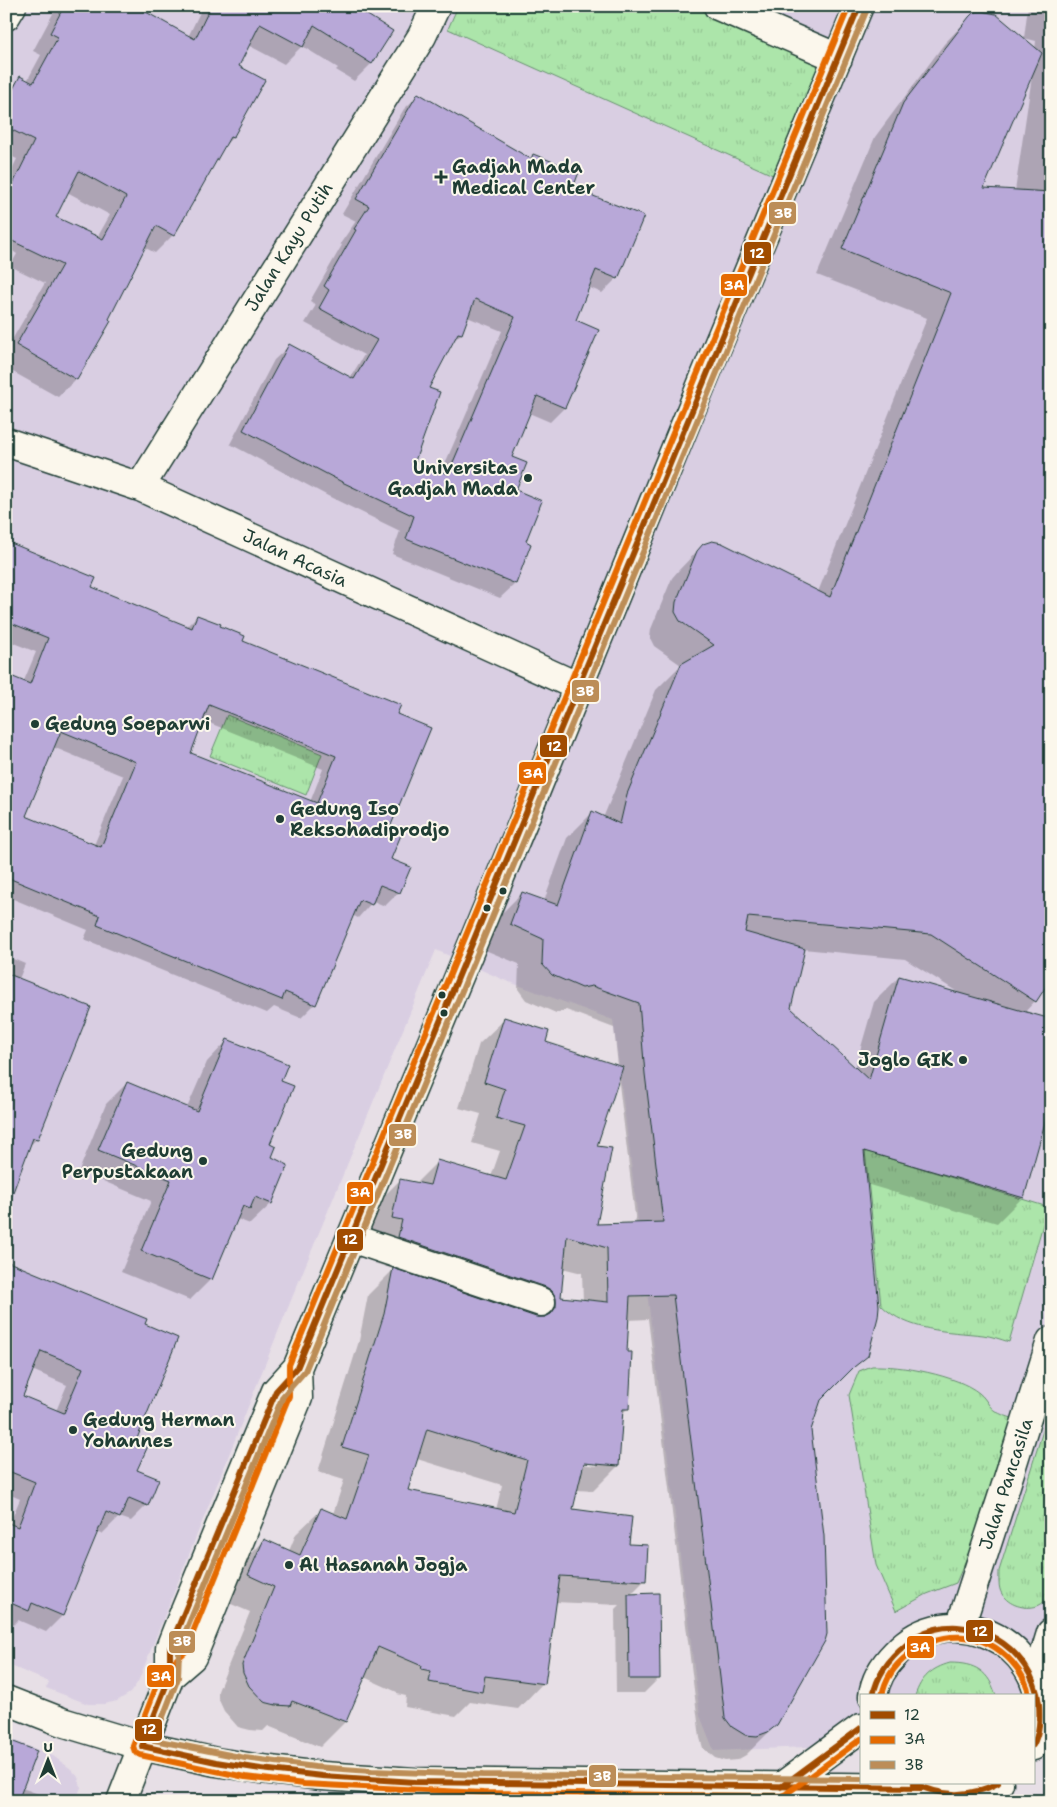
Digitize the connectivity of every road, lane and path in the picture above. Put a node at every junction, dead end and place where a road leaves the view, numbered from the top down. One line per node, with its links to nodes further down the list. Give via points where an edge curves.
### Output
1 (12, 6): 5 (main road)
2 (436, 6): 8 (main road, Jalan Kayu Putih, via 422,36)
3 (718, 6): 6 (main road)
4 (859, 6): 6 (main road)
5 (6, 16)
6 (838, 58): 9 (main road)
7 (6, 442): 8 (main road, Jalan Acasia)
8 (140, 487): 9 (main road, Jalan Acasia)
9 (579, 687): 10 (main road)
10 (351, 1238): 11 (main road); 20 (main road, via 297,1368 298,1398 195,1650 170,1676)
11 (541, 1302)
12 (1051, 1341): 13 (main road, Jalan Pancasila)
13 (960, 1627): 15 (main road, via 983,1631 1009,1646 1020,1655); 16 (main road, via 925,1633 900,1648 877,1680)
14 (1051, 1633): 15 (main road)
15 (1036, 1683): 19 (main road, via 1041,1709)
16 (874, 1694)
17 (6, 1700): 20 (main road, via 62,1722)
18 (860, 1729): 24 (main road)
19 (1034, 1744)
20 (142, 1746): 24 (main road, via 248,1768 305,1775 483,1784); 27 (main road)
21 (1034, 1758): 22 (main road)
22 (1051, 1758)
23 (997, 1784): 26 (main road)
24 (781, 1786): 25 (main road)
25 (923, 1791): 26 (main road)
26 (966, 1798)
27 (121, 1801)

